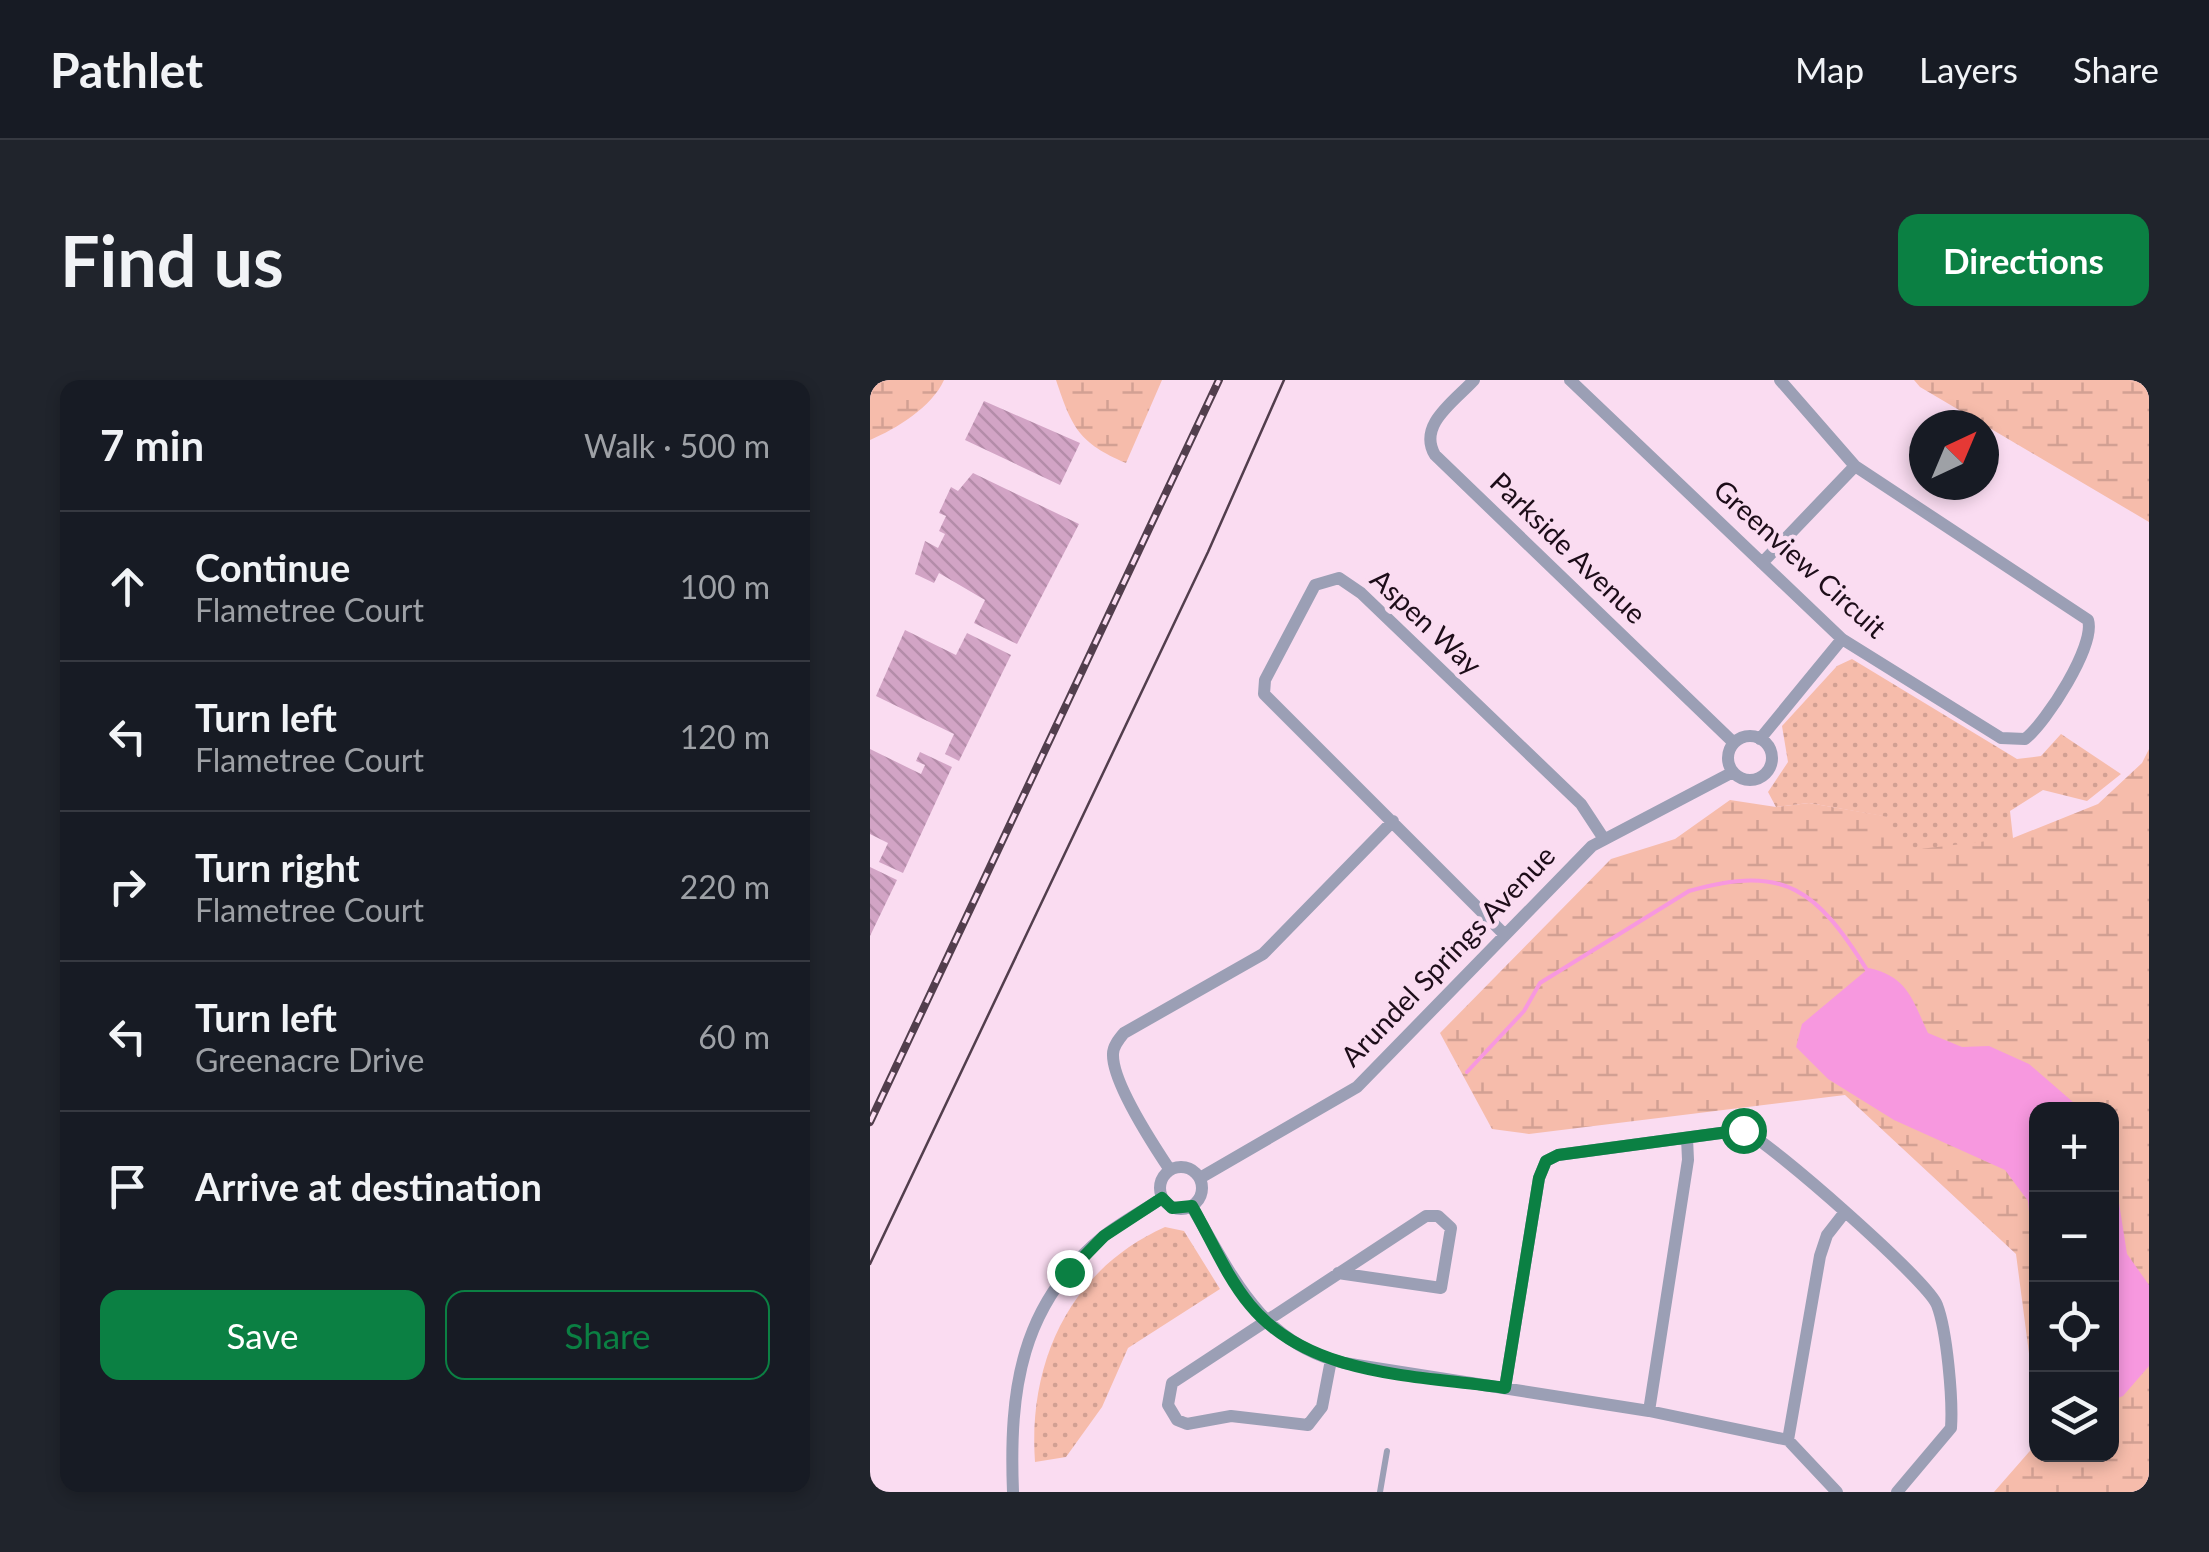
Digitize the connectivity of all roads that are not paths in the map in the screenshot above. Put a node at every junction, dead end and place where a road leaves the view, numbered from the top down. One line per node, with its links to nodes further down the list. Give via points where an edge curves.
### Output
1 (1474, 380): 8 (street, Parkside Avenue, via 1433,424 1428,439 1435,455)
2 (1570, 380): 5 (street, Greenview Circuit)
3 (1780, 380): 4 (street, Greenview Circuit)
4 (1855, 466): 5 (street); 6 (street, Greenview Circuit, via 2074,607 2091,634 2039,726 2016,741 2001,738)
5 (1762, 563): 6 (street, Greenview Circuit)
6 (1842, 638): 7 (street)
7 (1760, 739): 8 (street); 9 (street, via 1772,756 1769,769 1752,780)
8 (1734, 743): 9 (street, via 1728,757)
9 (1733, 772): 11 (street, Arundel Springs Avenue)
10 (1393, 822): 11 (street, Aspen Way, via 1264,694 1264,680 1310,592 1330,577 1361,593 1581,804); 12 (street, Aspen Way); 14 (street, via 1263,954 1116,1043 1118,1079)
11 (1604, 839): 12 (street, Arundel Springs Avenue, via 1570,864)
12 (1504, 933): 15 (street, Arundel Springs Avenue, via 1357,1087)
13 (1687, 1138): 18 (street, via 1743,1130 1761,1138); 22 (street, via 1546,1161); 23 (street)
14 (1170, 1170): 15 (street, via 1190,1169); 16 (street, via 1160,1186)
15 (1200, 1178): 17 (street, via 1200,1197)
16 (1162, 1198): 17 (street, via 1172,1208); 26 (street, via 1092,1247 1035,1324 1012,1408)
17 (1192, 1206): 20 (street)
18 (1845, 1212): 24 (street, via 1820,1256); 29 (street, via 1930,1294 1939,1312 1951,1428)
19 (1338, 1273): 19 (street, via 1426,1216 1438,1216 1452,1228 1441,1288); 20 (street)
20 (1263, 1319): 21 (street, via 1298,1346); 21 (street, via 1172,1384 1168,1405 1177,1420 1232,1416 1308,1424 1322,1407)
21 (1331, 1360): 22 (street)
22 (1505, 1388): 23 (street)
23 (1649, 1411): 24 (street)
24 (1788, 1440): 28 (street)
25 (1387, 1451): 27 (lane)
26 (1013, 1492)
27 (1380, 1492)
28 (1836, 1492)
29 (1897, 1492)

